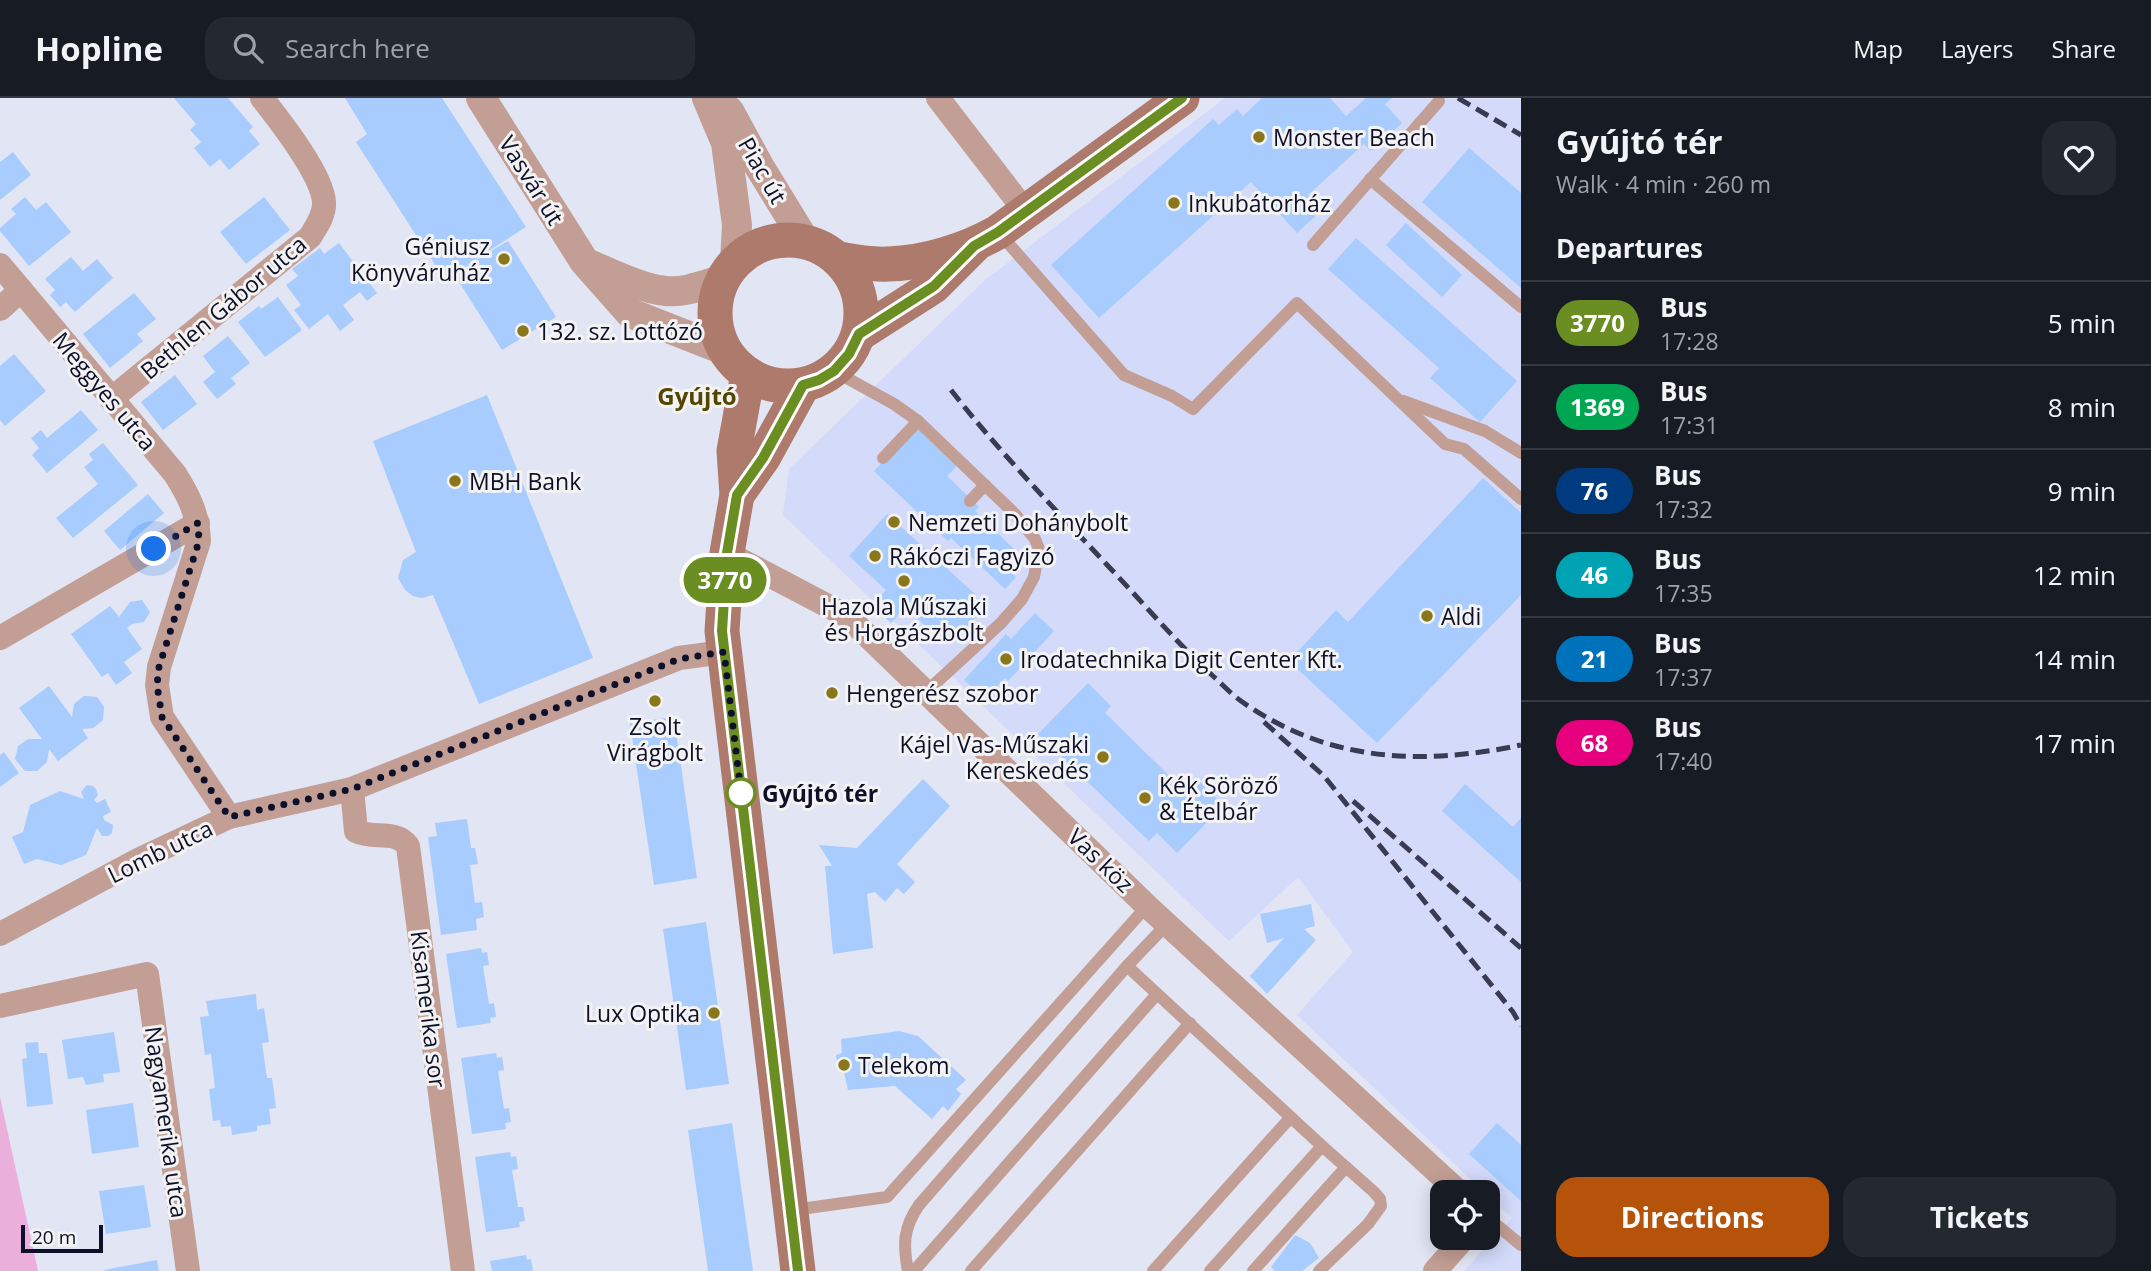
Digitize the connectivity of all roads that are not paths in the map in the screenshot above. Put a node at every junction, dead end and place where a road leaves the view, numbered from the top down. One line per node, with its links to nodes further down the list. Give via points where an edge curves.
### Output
1 (262, 98): 23 (street, Bethlen Gábor utca, via 321,188 320,220 310,237)
2 (481, 98): 13 (street, Vasvár út)
3 (706, 98): 15 (street, via 726,143 737,225)
4 (722, 98): 10 (street, Piac út)
5 (938, 98): 9 (street)
6 (1182, 98): 9 (main road)
7 (1439, 101): 8 (lane)
8 (1370, 179): 11 (lane); 17 (lane)
9 (999, 230): 12 (main road, via 933,257 889,264); 19 (main road, via 934,286); 24 (lane, via 1124,375 1193,409 1297,303)
10 (805, 241): 12 (main road); 15 (main road, via 760,244)
11 (1312, 245)
12 (839, 260): 19 (main road, via 857,286 862,318)
13 (584, 261): 15 (street, via 666,291 693,288); 20 (street, Vasvár út, via 630,313)
14 (0, 265): 16 (street, Meggyes utca)
15 (728, 271): 20 (main road, via 714,315 717,333)
16 (21, 290): 18 (street); 23 (street, Meggyes utca)
17 (1521, 307)
18 (0, 309)
19 (859, 334): 21 (main road)
20 (736, 362): 22 (main road, via 765,383); 29 (main road)
21 (834, 371): 22 (main road); 25 (lane)
22 (803, 385): 29 (main road)
23 (111, 399): 32 (street, Meggyes utca, via 175,474)
24 (1398, 399): 26 (lane, via 1485,431); 30 (lane, via 1445,444 1464,449)
25 (918, 421): 27 (lane); 28 (lane)
26 (1521, 453)
27 (883, 458)
28 (985, 485): 31 (lane); 36 (lane, via 1035,539 1039,561 1022,599)
29 (737, 495): 33 (main road)
30 (1521, 499)
31 (970, 501)
32 (198, 523): 34 (street); 38 (street, Meggyes utca, via 199,541 159,667 158,703 162,717)
33 (727, 553): 35 (main road); 36 (street, Vas köz, via 847,616)
34 (0, 638)
35 (724, 652): 37 (street, Lomb utca, via 679,659); 50 (main road)
36 (926, 692): 39 (street, Vas köz)
37 (352, 789): 38 (street, Lomb utca); 55 (street, Kisamerika sor, via 356,831 396,836 408,846)
38 (229, 817): 41 (street, Lomb utca)
39 (1147, 905): 40 (street, Vas köz); 50 (lane, via 887,1197)
40 (1167, 924): 42 (lane); 49 (street, Vas köz)
41 (0, 934)
42 (1128, 966): 43 (lane); 57 (lane, via 919,1205 904,1238)
43 (1157, 994): 45 (lane); 58 (lane)
44 (0, 1006): 54 (street, Nagyamerika utca, via 147,974)
45 (1190, 1023): 46 (lane); 59 (lane)
46 (1290, 1118): 47 (lane); 60 (lane)
47 (1322, 1146): 48 (lane); 61 (lane)
48 (1346, 1167): 62 (lane); 63 (lane, via 1376,1194 1380,1209)
49 (1446, 1180)
50 (790, 1210): 56 (main road)
51 (1500, 1228): 52 (lane)
52 (1521, 1245)
53 (1453, 1250): 64 (street)
54 (188, 1271)
55 (463, 1271)
56 (798, 1271)
57 (908, 1271)
58 (914, 1271)
59 (971, 1271)
60 (1153, 1271)
61 (1210, 1271)
62 (1254, 1271)
63 (1319, 1271)
64 (1434, 1271)

